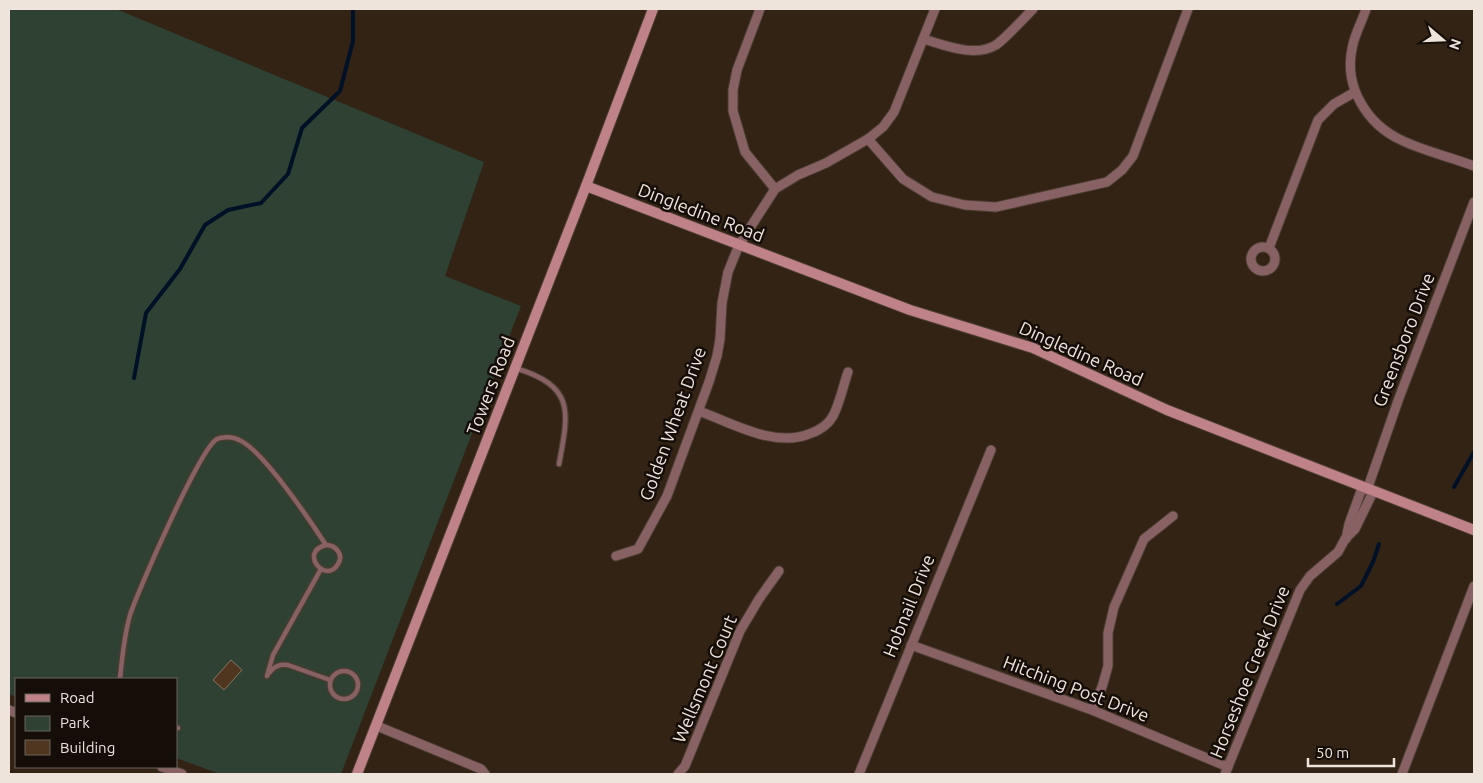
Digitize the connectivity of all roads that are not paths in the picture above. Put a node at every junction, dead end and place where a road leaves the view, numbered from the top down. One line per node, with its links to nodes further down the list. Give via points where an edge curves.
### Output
1 (653, 9): 11 (street, Towers Road)
2 (760, 9): 12 (street, via 737,70 734,111 745,152)
3 (935, 9): 7 (street, Golden Wheat Drive)
4 (1033, 9): 7 (street, via 996,45 978,51)
5 (1188, 9): 9 (street, via 1133,156 1107,182 996,207 965,206 932,197 903,179)
6 (1366, 9): 8 (street, via 1352,48 1350,71)
7 (923, 39): 9 (street, Golden Wheat Drive, via 894,112)
8 (1355, 92): 10 (street, via 1364,110 1376,123 1400,140); 15 (street, via 1334,104 1318,120)
9 (868, 139): 12 (street, Golden Wheat Drive)
10 (1474, 166)
11 (586, 186): 14 (street, Dingledine Road); 16 (street, Towers Road)
12 (775, 189): 14 (street, Golden Wheat Drive)
13 (1474, 202): 21 (street, Greensboro Drive)
14 (740, 246): 18 (street, Golden Wheat Drive, via 728,272 717,356); 21 (street, Dingledine Road, via 910,310 1033,348 1167,410)
15 (1269, 248)
16 (515, 368): 20 (lane, via 542,378 559,391 566,408); 33 (street, Towers Road)
17 (848, 372): 18 (street, via 833,416 826,425 801,437 774,438)
18 (699, 410): 25 (street, Golden Wheat Drive, via 667,496 638,549)
19 (991, 450): 29 (street, Hobnail Drive)
20 (559, 464)
21 (1367, 490): 23 (street, Dingledine Road); 35 (street, Horseshoe Creek Drive, via 1338,552 1310,576 1300,590)
22 (1172, 516): 32 (street, via 1144,539 1114,607 1108,634 1108,666)
23 (1474, 530)
24 (326, 545): 26 (lane, via 318,548 314,556); 26 (lane, via 334,547 340,558 333,569); 30 (lane, via 253,449 239,440 217,439 209,446 187,486 145,577 130,615)
25 (616, 556)
26 (321, 569): 31 (lane, via 266,676 281,664)
27 (779, 572): 39 (street, Wellsmont Court, via 740,631 685,766)
28 (1474, 586): 41 (street)
29 (911, 645): 32 (street, Hitching Post Drive); 40 (street, Hobnail Drive)
30 (120, 678)
31 (330, 680): 31 (lane, via 330,690 337,697 346,699 357,690 356,677 349,671 336,673)
32 (1092, 710): 35 (street, Hitching Post Drive)
33 (377, 726): 37 (street, Towers Road); 38 (street, via 481,769)
34 (165, 768): 36 (street)
35 (1227, 771)
36 (182, 774)
37 (357, 774)
38 (485, 774)
39 (678, 774)
40 (859, 774)
41 (1402, 774)

